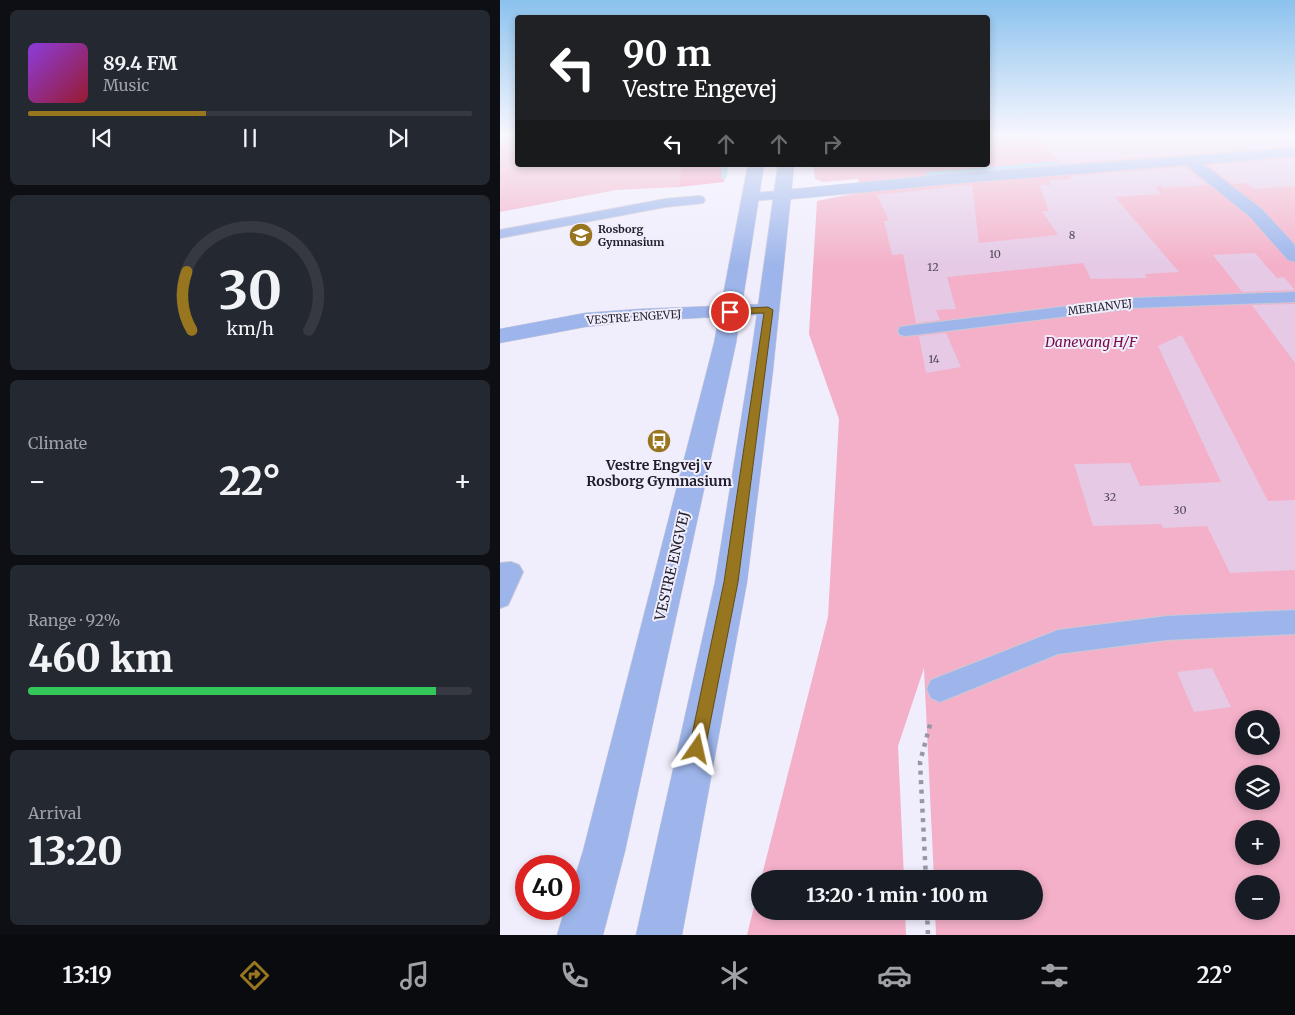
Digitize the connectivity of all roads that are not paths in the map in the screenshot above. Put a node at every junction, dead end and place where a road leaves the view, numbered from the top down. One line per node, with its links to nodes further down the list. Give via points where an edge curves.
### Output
1 (753, 179): 6 (street, VESTRE ENGVEJ)
2 (785, 179): 5 (street)
3 (973, 179): 5 (street)
4 (1213, 179): 9 (street, via 1256,213)
5 (783, 195): 6 (lane); 11 (street)
6 (750, 197): 12 (street, VESTRE ENGVEJ)
7 (699, 200): 8 (lane, via 656,204)
8 (500, 234)
9 (1295, 256)
10 (1295, 297): 13 (lane, MERIANVEJ, via 1134,303)
11 (768, 310): 12 (street, VESTRE ENGEVEJ); 20 (street, via 731,582)
12 (730, 312): 14 (street, VESTRE ENGEVEJ, via 585,320); 19 (street, VESTRE ENGVEJ, via 608,832)
13 (906, 331)
14 (500, 336)
15 (500, 573): 16 (lane, via 511,572)
16 (500, 597)
17 (1295, 622): 18 (lane, via 1167,628 1058,642)
18 (940, 689)
19 (580, 935)
20 (659, 935)

